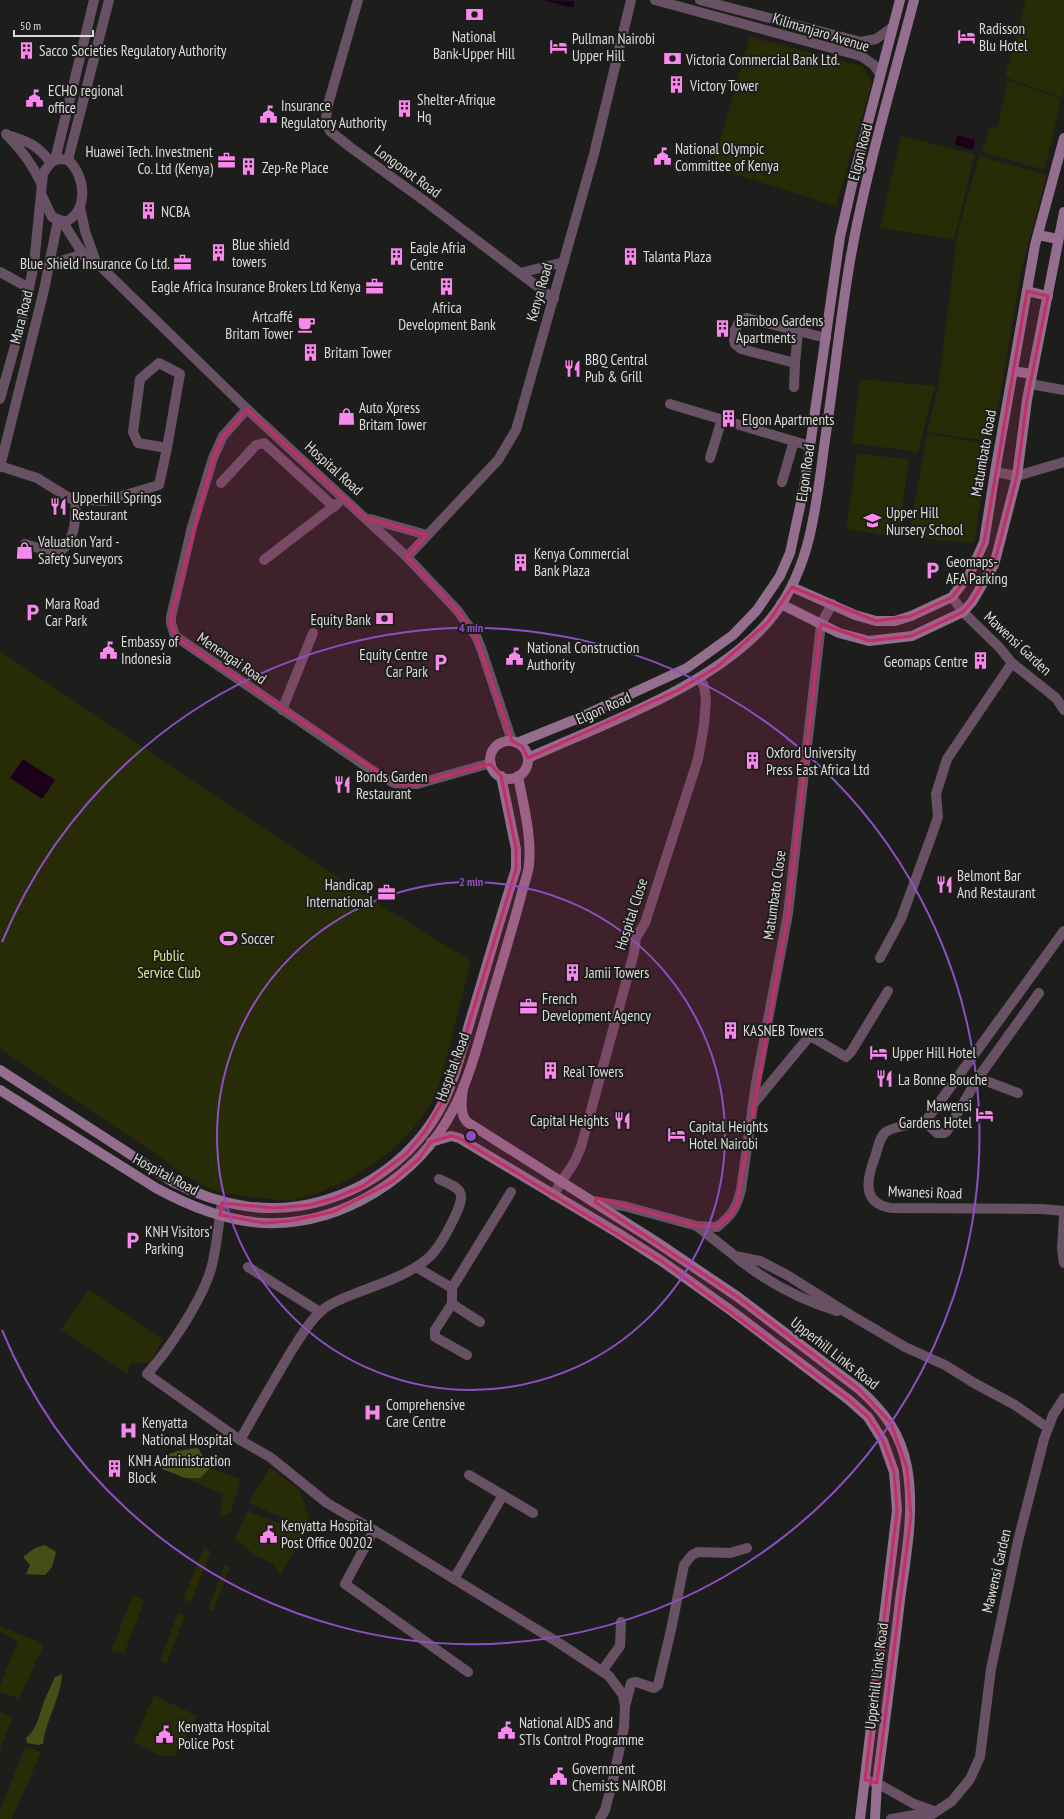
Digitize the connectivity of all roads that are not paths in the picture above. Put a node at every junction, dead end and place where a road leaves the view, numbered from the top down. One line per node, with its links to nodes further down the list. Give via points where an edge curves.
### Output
1 (94, 0): 14 (street, Mara Road)
2 (109, 0): 13 (street)
3 (358, 0): 27 (street, Longonot Road, via 327,108 326,122 330,131)
4 (631, 0): 24 (street, Kenya Road, via 594,154)
5 (655, 0): 10 (street, Kilimanjaro Avenue, via 861,56 874,65)
6 (700, 0): 9 (street, Kilimanjaro Avenue, via 861,42 876,39)
7 (900, 0): 9 (street, Elgon Road)
8 (914, 0): 64 (street, Elgon Road, via 859,216 850,262 811,535)
9 (892, 27): 10 (street, Elgon Road)
10 (880, 74): 33 (street, Elgon Road, via 840,237)
11 (3, 133): 14 (street, via 24,139); 15 (street, via 24,152)
12 (1064, 138): 20 (street, Matumbato Road)
13 (68, 160): 14 (street); 17 (street, via 79,175 82,188)
14 (53, 161): 15 (street, Mara Road, via 43,174)
15 (41, 183): 16 (street, Mara Road)
16 (42, 196): 19 (street, Mara Road, via 52,217); 28 (street, Mara Road, via 37,249)
17 (80, 207): 19 (street, via 73,218 65,222); 23 (street)
18 (1064, 212): 21 (street)
19 (60, 221): 22 (street); 25 (street, Mara Road)
20 (1038, 235): 21 (street); 29 (street, Matumbato Road)
21 (1060, 243): 30 (street)
22 (83, 254): 23 (street, Hospital Road); 25 (street)
23 (96, 262): 42 (street, Hospital Road)
24 (564, 262): 27 (street); 31 (street, Kenya Road)
25 (48, 268): 49 (street, Mara Road)
26 (0, 272): 28 (street)
27 (520, 273): 31 (street, Longonot Road)
28 (29, 288): 40 (street, Mara Road)
29 (1027, 291): 30 (street); 35 (street, Matumbato Road)
30 (1048, 296): 36 (street)
31 (554, 298): 60 (street, Kenya Road, via 516,430 498,460)
32 (798, 332): 33 (street); 34 (street); 34 (street, via 747,318 740,320 733,334 735,344 741,349)
33 (826, 338): 45 (street, Elgon Road)
34 (795, 363): 38 (street)
35 (1013, 371): 36 (street); 50 (street, Matumbato Road)
36 (1032, 374): 37 (street)
37 (1030, 384): 39 (street); 51 (street)
38 (794, 387)
39 (1064, 390)
40 (0, 399)
41 (670, 404): 43 (street)
42 (247, 410): 54 (street, Hospital Road); 74 (street, Menengai Road, via 223,436 213,458 192,527 171,623 175,636 181,641)
43 (722, 420): 44 (street); 47 (street)
44 (794, 441): 45 (street); 52 (street)
45 (810, 446): 76 (street, Elgon Road, via 790,553 780,576 757,610 733,635 687,668)
46 (167, 448): 46 (street, via 138,443 133,432 140,379 159,363 180,374); 55 (street, via 158,485 105,501)
47 (710, 458)
48 (1064, 462): 51 (street)
49 (0, 466): 55 (street, via 37,478 64,496)
50 (995, 472): 51 (street); 57 (street, Matumbato Road)
51 (1017, 476): 58 (street)
52 (782, 482)
53 (221, 483): 56 (street, via 256,445 264,443)
54 (345, 498): 56 (street); 59 (street, Hospital Road)
55 (76, 499): 61 (street, via 74,530 70,543 61,551 48,551)
56 (334, 507): 63 (street)
57 (989, 508): 58 (street); 65 (street, Matumbato Road, via 981,552 969,575)
58 (1008, 510): 68 (street, via 994,565 972,602)
59 (366, 518): 60 (street); 62 (street, Hospital Road)
60 (428, 535): 62 (street, Kenya Road)
61 (25, 544)
62 (407, 557): 76 (street, Hospital Road, via 457,610 476,636)
63 (264, 560)
64 (792, 587): 66 (street, Elgon Road); 67 (street, Matumbato Road)
65 (952, 597): 67 (street, Matumbato Road, via 895,621 876,621); 68 (street, Mawensi Garden)
66 (781, 604): 69 (street); 72 (street, Elgon Road, via 768,622 744,646)
67 (832, 604): 69 (street, Matumbato Close)
68 (963, 612): 69 (street, via 912,636 869,641 839,633); 71 (street, Mawensi Garden)
69 (821, 624): 90 (street, Matumbato Close, via 788,914)
70 (313, 633): 74 (street)
71 (1012, 663): 73 (street, Mawensi Garden); 82 (street, via 947,759 936,794 938,817 901,919)
72 (699, 678): 77 (street, Elgon Road); 94 (street, Hospital Close, via 704,686 706,698 697,764 645,923 636,938 581,1147)
73 (1060, 696): 75 (street, Mawensi Garden)
74 (282, 710): 78 (street, Menengai Road, via 394,783 417,784)
75 (1064, 710)
76 (515, 742): 77 (street, via 525,750); 78 (street, via 500,743 492,752)
77 (528, 758): 80 (street, via 526,767)
78 (491, 763): 79 (street, via 494,771)
79 (501, 776): 80 (street); 98 (street, Hospital Road, via 516,849 516,869 448,1092 436,1115 406,1154 390,1168 363,1186 334,1198 309,1205 274,1208 251,1208)
80 (518, 776): 87 (street, Hospital Road, via 528,834 529,866)
81 (1064, 931): 91 (street)
82 (880, 958)
83 (888, 991): 90 (street, via 846,1057 812,1037 808,1038)
84 (1039, 992): 86 (street)
85 (0, 1070): 98 (street, Hospital Road, via 173,1182 193,1193)
86 (978, 1078): 89 (street); 91 (street, via 947,1131 937,1133)
87 (463, 1087): 92 (street, Hospital Road, via 454,1109); 94 (street, via 461,1105 463,1116 468,1122)
88 (0, 1090): 100 (street, Hospital Road, via 156,1188 180,1201)
89 (1018, 1093)
90 (753, 1105): 102 (street, Matumbato Close, via 737,1204 731,1215 717,1227)
91 (925, 1122): 99 (street, Mwanesi Road, via 890,1130 882,1136 867,1184 870,1193 880,1205 891,1208)
92 (431, 1142): 96 (street, via 450,1136 459,1138); 100 (street, Hospital Road, via 419,1159 392,1182 333,1212 290,1221 264,1223)
93 (439, 1178): 105 (street, via 457,1187 462,1196 461,1205 452,1224 431,1255)
94 (562, 1181): 96 (street, Hospital Close); 97 (street, Upperhill Links Road)
95 (511, 1192): 106 (street)
96 (553, 1195): 124 (street, Upperhill Links Road, via 662,1262 832,1385 868,1417 883,1441 894,1472 897,1510)
97 (592, 1200): 102 (street); 125 (street, Upperhill Links Road, via 738,1297 860,1389 891,1423 900,1442 907,1468 910,1516)
98 (222, 1203): 100 (street)
99 (1064, 1211)
100 (220, 1215): 113 (street, via 211,1268 202,1291 165,1352 147,1374)
101 (1064, 1216): 103 (street)
102 (697, 1226): 112 (street, via 735,1256 760,1261 787,1275 905,1347 945,1365 1015,1405)
103 (1064, 1263)
104 (248, 1267): 108 (street)
105 (416, 1267): 106 (street); 108 (street, via 345,1297)
106 (452, 1288): 107 (street)
107 (452, 1304): 109 (street); 110 (street, via 435,1336)
108 (320, 1312): 113 (street, via 296,1345)
109 (480, 1322)
110 (467, 1355)
111 (1064, 1398): 112 (street, Mawensi Garden)
112 (1048, 1428): 126 (street, Mawensi Garden, via 1018,1540 998,1632 980,1757 970,1779 952,1801)
113 (240, 1440): 117 (street, via 270,1457 327,1503)
114 (469, 1476): 115 (street)
115 (503, 1495): 116 (street); 119 (street)
116 (533, 1513)
117 (374, 1530): 119 (street); 122 (street, via 345,1584)
118 (747, 1548): 123 (street, via 730,1553 698,1552 688,1558 682,1571 658,1686 654,1688 636,1682 631,1683)
119 (454, 1579): 121 (street)
120 (621, 1622): 121 (street, via 620,1646)
121 (602, 1671): 123 (street, via 618,1686)
122 (468, 1672)
123 (625, 1706): 127 (street, via 621,1748 605,1810)
124 (865, 1780): 125 (street); 128 (street, Upperhill Links Road)
125 (878, 1783): 126 (street, via 914,1804); 129 (street, Upperhill Links Road)
126 (934, 1811): 130 (street); 131 (street)
127 (600, 1819)
128 (860, 1819)
129 (875, 1819)
130 (891, 1819)
131 (925, 1819)

